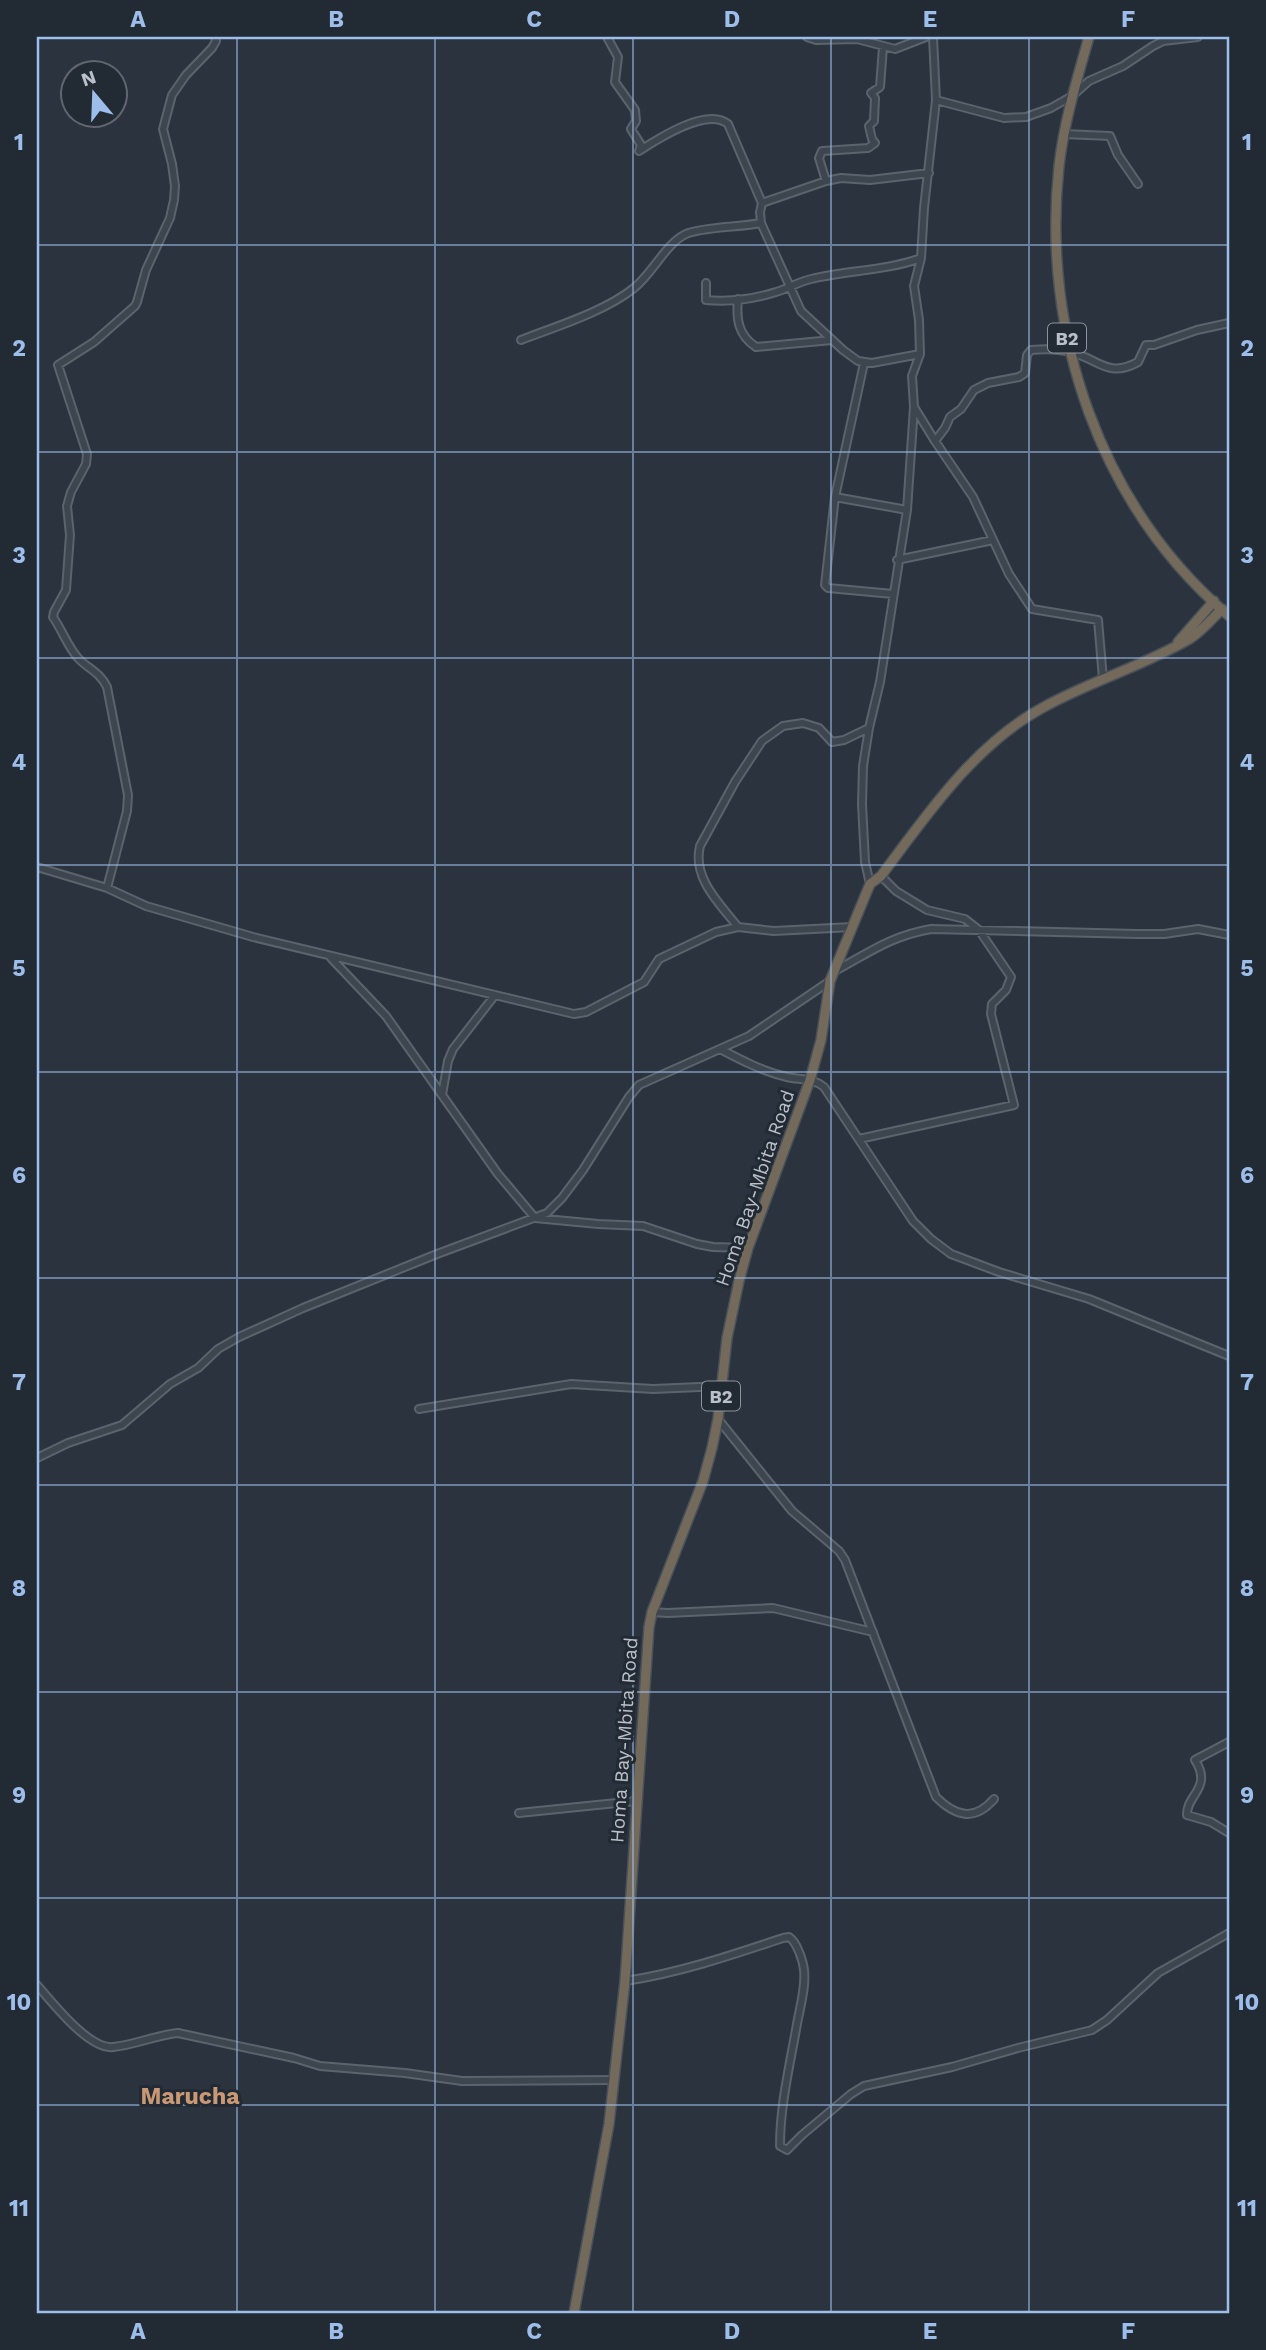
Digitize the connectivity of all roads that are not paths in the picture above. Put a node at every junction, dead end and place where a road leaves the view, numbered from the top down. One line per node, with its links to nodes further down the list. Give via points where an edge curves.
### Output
1 (215, 37): 42 (street, via 212,48 172,95 163,129 172,163 174,200 137,302 94,342 58,365 87,454 67,506 66,590 53,617 79,659 107,687 128,795)
2 (607, 37): 15 (street, via 618,57 615,82 635,110 631,129 641,145 639,151 681,128 718,118 728,124)
3 (807, 37): 8 (street, via 857,39)
4 (926, 37): 8 (street, via 895,49)
5 (933, 37): 10 (street)
6 (1089, 37): 9 (highway, B2)
7 (1198, 37): 9 (street, via 1163,41 1089,81)
8 (883, 47): 13 (street, via 880,87 872,93 874,121 869,126 876,143 868,148 822,151 819,158)
9 (1072, 96): 10 (street, via 1051,108 1009,119); 11 (highway, B2)
10 (936, 100): 12 (street)
11 (1064, 134): 14 (street, via 1110,136); 24 (highway, B2, via 1056,256)
12 (929, 173): 13 (street); 17 (street)
13 (826, 181): 15 (street)
14 (1138, 184)
15 (762, 203): 16 (street)
16 (761, 223): 19 (street); 22 (street, via 682,235 626,294)
17 (921, 258): 19 (street); 25 (street, via 914,286)
18 (706, 283): 20 (street, via 706,300)
19 (790, 286): 20 (street); 23 (street, via 802,311)
20 (738, 299): 23 (street, via 736,317 741,333 755,347)
21 (1229, 323): 24 (street, via 1146,345 1138,362 1117,369 1102,368)
22 (521, 340)
23 (832, 340): 26 (street)
24 (1070, 352): 28 (street, via 1031,350 1025,373 974,390); 34 (highway, B2, via 1099,438 1131,500 1180,566)
25 (920, 354): 26 (street); 27 (street, via 912,376)
26 (864, 363): 29 (street)
27 (914, 407): 28 (street); 30 (street)
28 (935, 441): 31 (street, via 973,497)
29 (835, 498): 30 (street); 33 (street, via 825,585)
30 (906, 510): 32 (street)
31 (993, 540): 32 (street); 37 (street, via 1032,609 1098,620)
32 (897, 560): 33 (street)
33 (892, 594): 38 (street)
34 (1214, 601): 35 (highway); 36 (highway)
35 (1227, 611): 36 (highway)
36 (1177, 643): 37 (highway)
37 (1103, 679): 40 (highway, via 1041,708 994,743 946,792)
38 (869, 728): 41 (street, via 862,804); 43 (street, via 832,742 819,728 803,723 783,726 762,740 697,856 709,890)
39 (37, 867): 42 (street)
40 (881, 876): 41 (highway); 45 (street, via 908,900 965,919)
41 (870, 884): 44 (highway, Homa Bay-Mbita Road / B2)
42 (107, 888): 47 (street, via 173,915)
43 (738, 927): 44 (street, via 774,931); 50 (street, via 664,956 644,982 580,1014)
44 (852, 927): 48 (highway, Homa Bay-Mbita Road / B2)
45 (979, 930): 46 (street, via 1164,934 1198,929); 48 (street, via 931,929 905,934); 54 (street, via 1011,976 1006,990 992,1004 991,1014 1014,1105)
46 (1229, 935)
47 (330, 957): 50 (street); 53 (street, via 386,1016)
48 (835, 971): 49 (highway, Homa Bay-Mbita Road / B2)
49 (830, 981): 51 (street, via 749,1036); 52 (highway, Homa Bay-Mbita Road / B2)
50 (495, 995): 53 (street, via 453,1049)
51 (720, 1049): 52 (street, via 787,1077); 55 (street, via 639,1085 562,1198)
52 (810, 1080): 54 (street, via 824,1087); 56 (highway, Homa Bay-Mbita Road / B2)
53 (442, 1095): 55 (street)
54 (859, 1139): 57 (street, via 913,1221 951,1254 1089,1299)
55 (535, 1218): 56 (street, via 643,1226 697,1244); 61 (street, via 239,1337 170,1384 122,1425)
56 (748, 1248): 58 (highway, Homa Bay-Mbita Road / B2, via 731,1317)
57 (1229, 1356)
58 (723, 1386): 59 (street, via 653,1389 571,1384); 60 (highway, Homa Bay-Mbita Road / B2)
59 (419, 1409)
60 (718, 1419): 62 (highway, Homa Bay-Mbita Road / B2, via 703,1481); 63 (street, via 792,1511 839,1551)
61 (37, 1458)
62 (652, 1612): 63 (street, via 773,1608); 66 (highway, Homa Bay-Mbita Road / B2)
63 (873, 1632): 65 (street, via 936,1797 949,1810 964,1815 986,1808)
64 (1229, 1742): 68 (street, via 1195,1760 1201,1777 1186,1808 1187,1815)
65 (994, 1800)
66 (636, 1801): 67 (street); 70 (highway, Homa Bay-Mbita Road / B2)
67 (519, 1813)
68 (1229, 1833)
69 (1229, 1933): 70 (street, via 1157,1973 1092,2030 864,2086 787,2150 780,2146 783,2114 804,1970 794,1940 783,1938)
70 (625, 1981): 72 (highway, Homa Bay-Mbita Road / B2)
71 (37, 1986): 72 (street, via 91,2040 111,2048 178,2033 320,2066 462,2081)
72 (613, 2080): 73 (highway, Homa Bay-Mbita Road / B2, via 598,2194)
73 (574, 2313)

